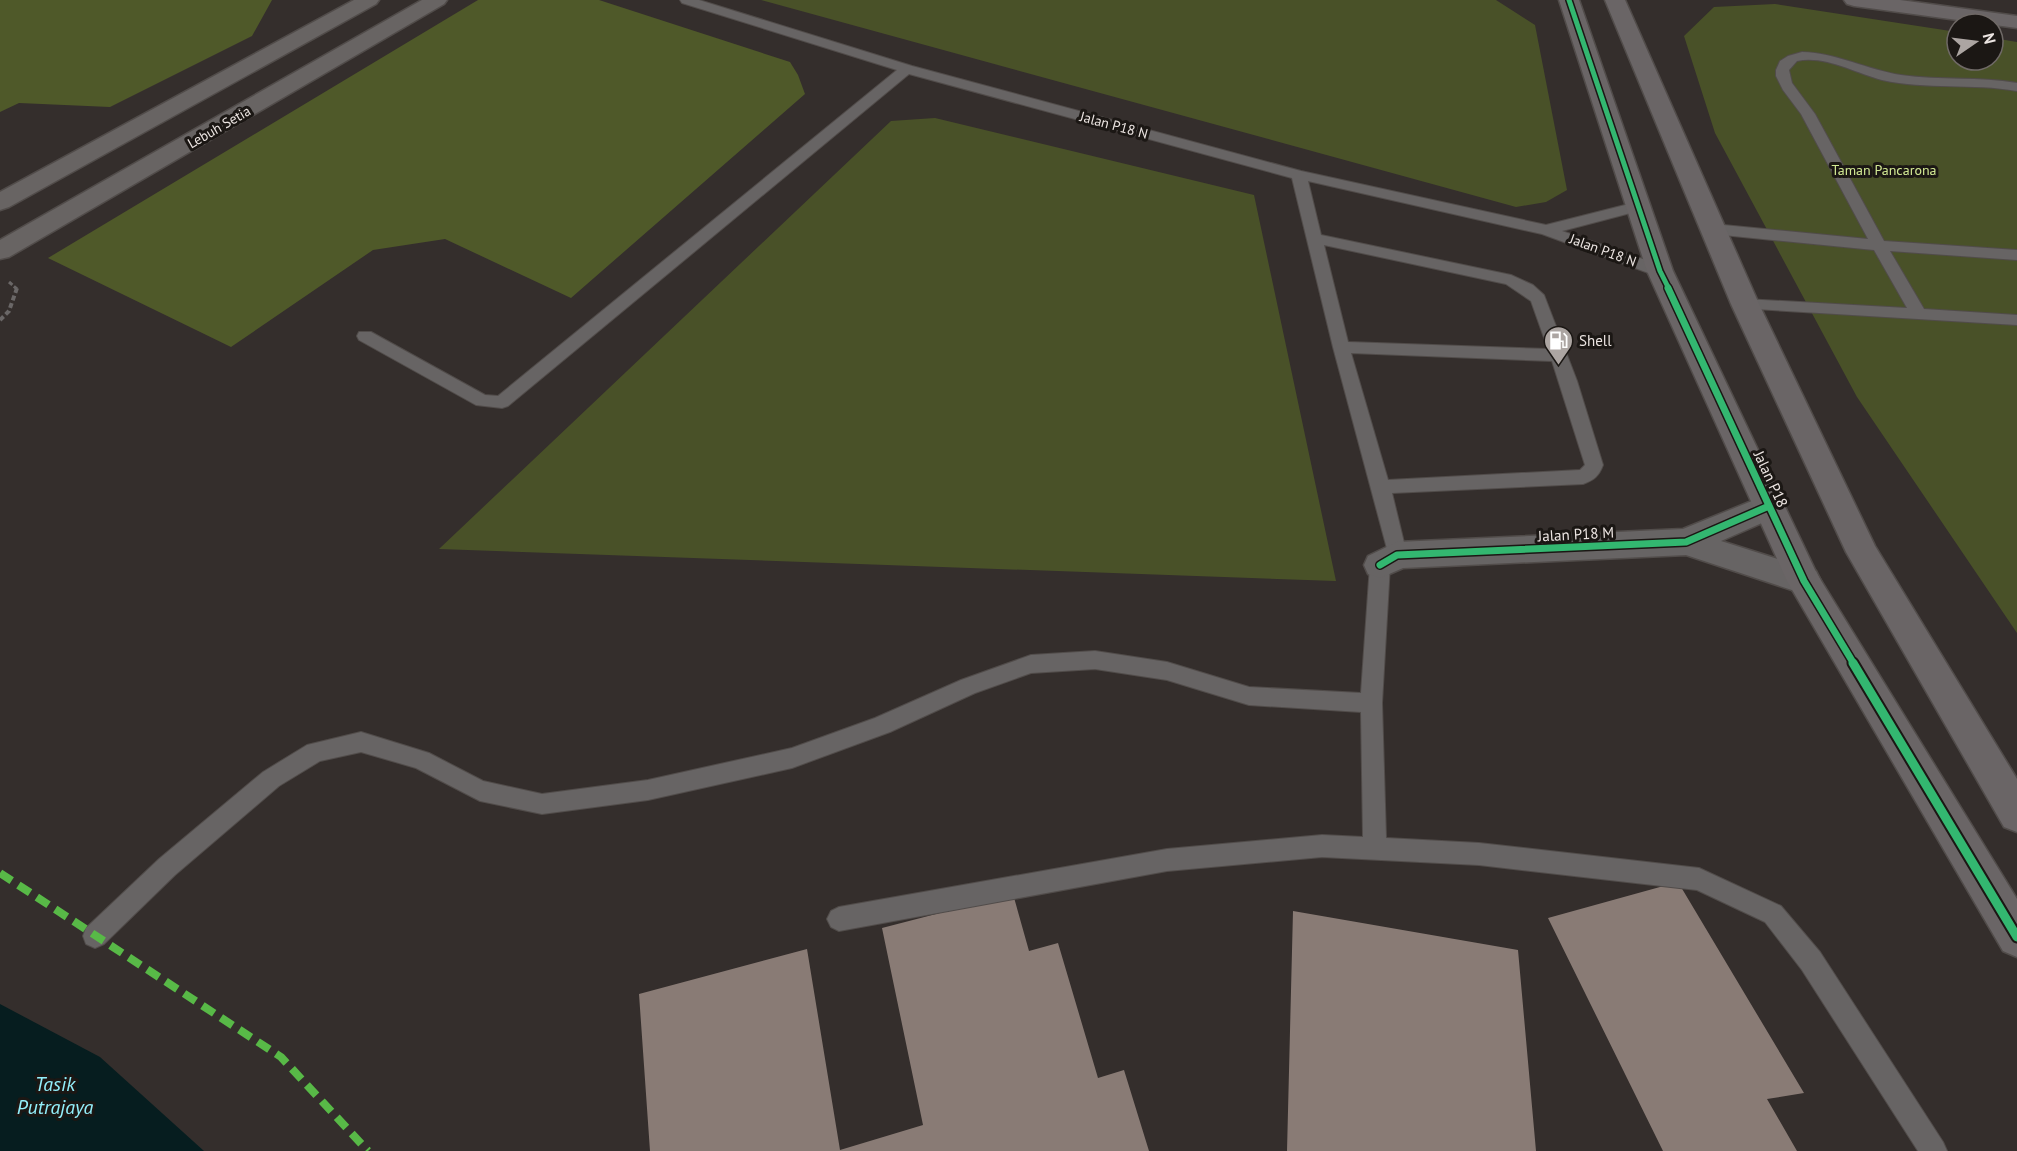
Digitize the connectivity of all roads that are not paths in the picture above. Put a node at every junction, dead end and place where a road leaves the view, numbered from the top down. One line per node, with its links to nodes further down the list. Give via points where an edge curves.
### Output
1 (369, 0): 11 (main road)
2 (437, 0): 17 (main road, Lebuh Setia)
3 (686, 0): 8 (lane, Jalan P18 N)
4 (1569, 0): 12 (street, Jalan P18)
5 (1615, 0): 13 (street)
6 (1854, 0): 7 (street)
7 (2017, 22)
8 (907, 69): 10 (lane, Jalan P18 N); 23 (lane, via 502,402 482,401)
9 (2017, 87): 16 (lane, via 1894,78 1816,57 1791,59 1784,64 1785,83 1804,106)
10 (1299, 175): 14 (lane, Jalan P18 N); 15 (lane)
11 (0, 202)
12 (1637, 207): 14 (lane, Jalan P18 N); 19 (street, Jalan P18)
13 (1713, 229): 16 (lane); 20 (street)
14 (1546, 230): 19 (lane, Jalan P18 N)
15 (1316, 239): 24 (lane); 25 (lane, via 1510,280 1538,299)
16 (1876, 245): 18 (lane); 21 (lane)
17 (0, 251)
18 (2017, 255)
19 (1660, 271): 27 (street, Jalan P18)
20 (1745, 304): 21 (lane); 32 (street, via 1862,552)
21 (1919, 314): 22 (lane)
22 (2017, 320)
23 (365, 336)
24 (1341, 347): 25 (lane); 26 (lane)
25 (1558, 355): 26 (lane, via 1594,465 1591,472 1583,477)
26 (1382, 487): 29 (lane)
27 (1769, 506): 28 (street, Jalan P18 M); 30 (street, Jalan P18)
28 (1686, 542): 29 (street, Jalan P18 M); 30 (street, Jalan P18 M)
29 (1389, 560): 31 (lane)
30 (1804, 581): 36 (street, Jalan P18)
31 (1371, 703): 33 (lane); 35 (lane, via 1249,696 1167,671 1095,660 1031,664 792,758 648,790 542,804 480,791 421,760 361,742 315,752 271,779 167,867)
32 (2017, 814)
33 (1375, 849): 34 (lane, via 1322,846 1167,860); 37 (lane, via 1479,854 1699,879 1773,915 1811,961)
34 (839, 919)
35 (95, 936)
36 (2017, 937)
37 (1934, 1151)

